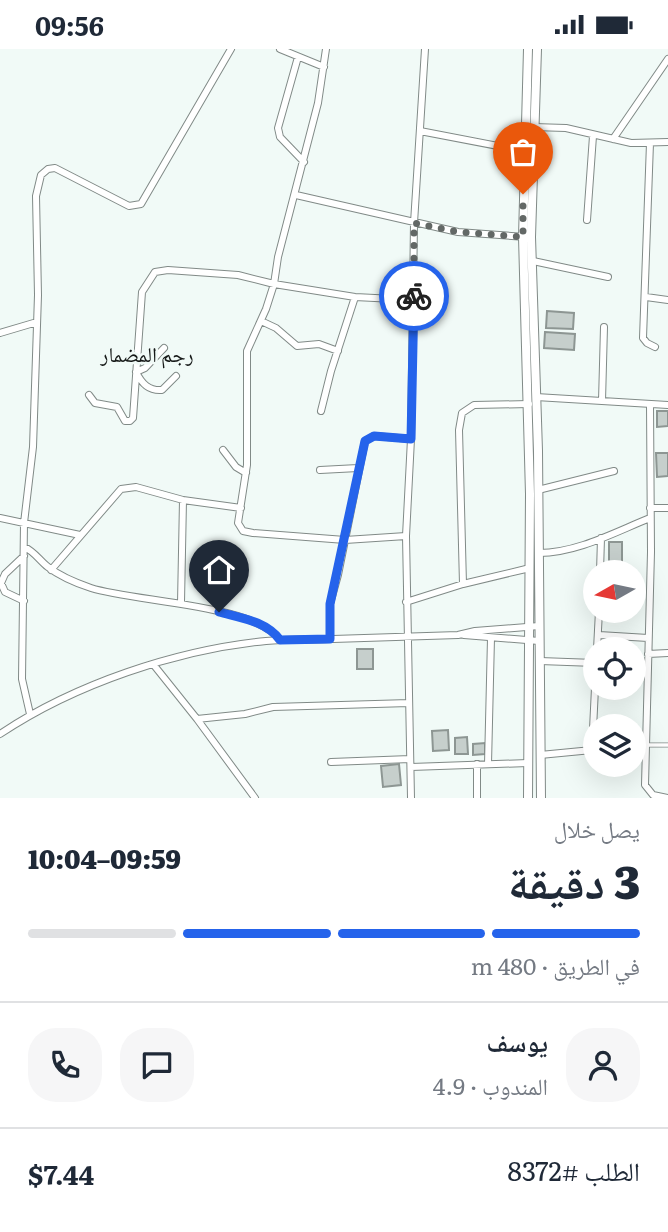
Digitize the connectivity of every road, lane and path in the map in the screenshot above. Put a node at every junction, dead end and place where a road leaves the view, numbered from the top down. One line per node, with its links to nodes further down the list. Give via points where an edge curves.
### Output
1 (231, 49): 30 (street, via 141,204 129,206 55,168 42,173 36,196)
2 (280, 49): 7 (street)
3 (326, 49): 9 (street)
4 (425, 49): 11 (street)
5 (528, 49): 16 (street)
6 (537, 49): 10 (street)
7 (298, 57): 9 (street); 17 (street, via 278,128 280,137)
8 (668, 59): 13 (street)
9 (324, 67): 17 (street)
10 (533, 127): 12 (street, via 566,128); 21 (street)
11 (420, 131): 16 (street); 20 (street)
12 (593, 136): 13 (street); 19 (street)
13 (612, 139): 15 (street)
14 (668, 142): 15 (street)
15 (650, 143): 26 (street)
16 (524, 151): 21 (street)
17 (304, 162): 18 (street)
18 (296, 195): 20 (street); 24 (street)
19 (587, 220)
20 (414, 223): 21 (street, via 458,232); 27 (street)
21 (527, 237): 22 (street); 41 (street)
22 (533, 261): 23 (street); 39 (street)
23 (608, 277)
24 (274, 283): 25 (street); 29 (street); 36 (street, via 217,272 155,272 142,292)
25 (355, 297): 27 (street); 35 (street)
26 (646, 297): 28 (street); 33 (street, via 643,338)
27 (414, 300): 45 (street)
28 (668, 300)
29 (261, 321): 35 (street, via 297,346 319,344); 50 (street, via 246,358)
30 (37, 322): 32 (street); 58 (street, via 33,447)
31 (604, 327): 40 (street)
32 (0, 333)
33 (655, 347)
34 (164, 348): 36 (street)
35 (338, 351): 44 (street)
36 (136, 372): 37 (street, via 155,391); 38 (street, via 134,418 130,421 122,418 117,407 95,403)
37 (176, 376)
38 (89, 395)
39 (536, 397): 40 (street); 51 (street)
40 (602, 401): 42 (street)
41 (528, 404): 67 (street); 69 (street, via 474,405 463,413 459,441)
42 (650, 404): 43 (street); 54 (street)
43 (668, 405)
44 (321, 411)
45 (411, 439): 47 (street, via 367,438); 60 (street)
46 (223, 450): 50 (street)
47 (358, 468): 48 (street); 62 (street)
48 (320, 470)
49 (614, 471): 51 (street)
50 (246, 473): 53 (street)
51 (538, 490): 64 (street)
52 (183, 500): 53 (street); 59 (street, via 136,487 121,489); 72 (street)
53 (241, 508): 62 (street, via 238,523 243,531)
54 (650, 508): 55 (street); 57 (street)
55 (668, 508)
56 (0, 518): 58 (street)
57 (650, 518): 61 (street); 79 (street)
58 (24, 523): 59 (street); 63 (street)
59 (80, 535): 68 (street)
60 (406, 536): 62 (street); 71 (street)
61 (601, 538): 64 (street); 66 (street)
62 (345, 540): 80 (street, via 330,604)
63 (24, 547): 65 (street); 68 (street)
64 (539, 553): 74 (street)
65 (24, 556): 70 (street); 70 (street, via 1,583 5,592)
66 (600, 560)
67 (530, 568): 69 (street); 74 (street)
68 (51, 569): 72 (street, via 93,589)
69 (463, 584): 71 (street)
70 (24, 601): 91 (street, via 22,679)
71 (406, 602): 77 (street)
72 (181, 603): 81 (street, via 260,624)
73 (599, 623): 76 (street)
74 (535, 626): 75 (street); 82 (street); 83 (street)
75 (458, 635): 77 (street); 78 (street)
76 (599, 635): 79 (street)
77 (408, 636): 80 (street); 90 (street)
78 (491, 638): 82 (street); 101 (street)
79 (648, 638): 85 (street)
80 (330, 639): 81 (street)
81 (280, 640): 88 (street, via 233,645)
82 (528, 641): 83 (street); 100 (street)
83 (539, 641): 86 (street)
84 (668, 653): 85 (street)
85 (648, 654): 92 (street)
86 (540, 661): 87 (street); 97 (street)
87 (583, 663)
88 (153, 664): 91 (street); 93 (street)
89 (594, 700): 97 (street, via 592,750)
90 (409, 703): 93 (street, via 273,707 245,715); 99 (street)
91 (30, 714): 94 (street)
92 (646, 715)
93 (197, 719): 104 (street)
94 (0, 734)
95 (646, 745): 96 (lane)
96 (668, 745)
97 (540, 755): 108 (street)
98 (331, 762): 99 (street)
99 (411, 763): 102 (street); 105 (street)
100 (527, 763): 101 (street); 107 (street)
101 (488, 764): 102 (street)
102 (477, 765): 106 (street)
103 (646, 768): 109 (street, via 647,790)
104 (255, 798)
105 (411, 798)
106 (477, 798)
107 (528, 798)
108 (541, 798)
109 (668, 798)

